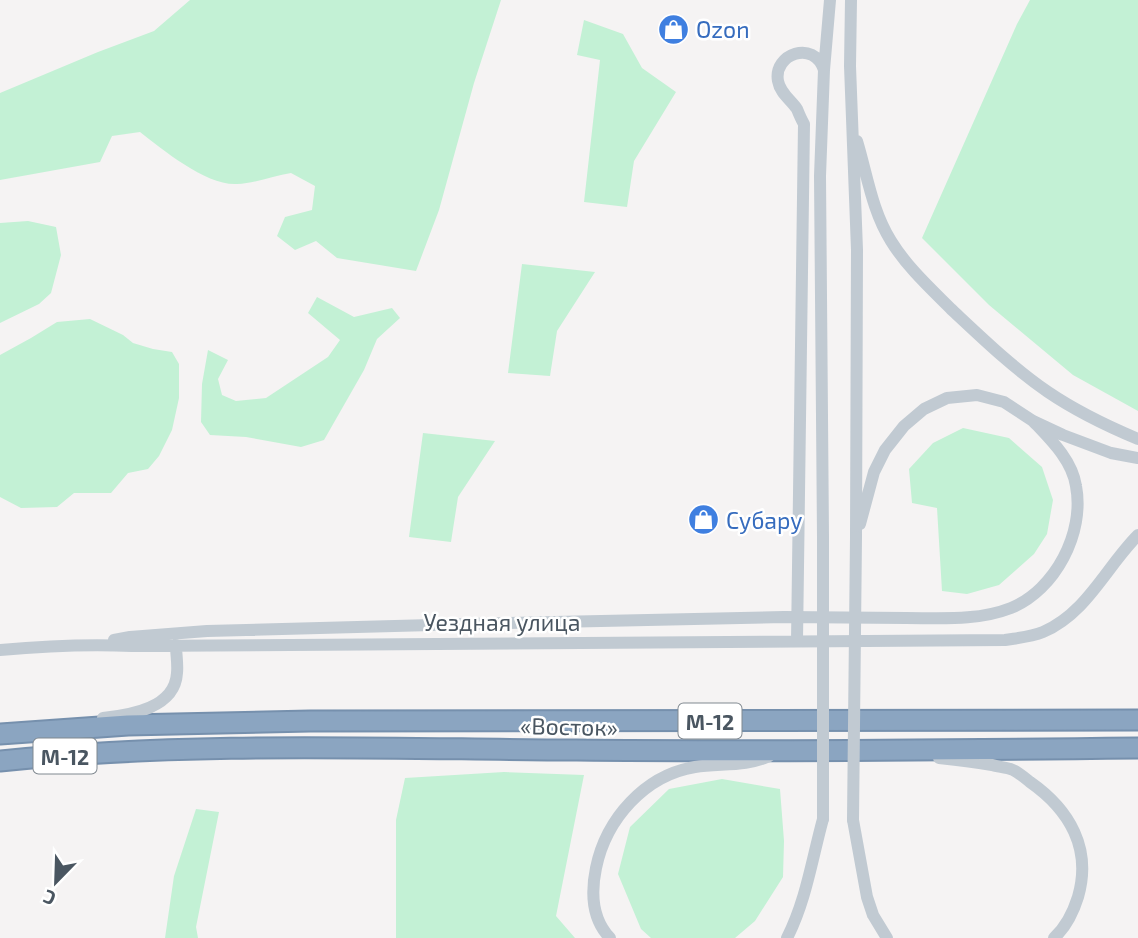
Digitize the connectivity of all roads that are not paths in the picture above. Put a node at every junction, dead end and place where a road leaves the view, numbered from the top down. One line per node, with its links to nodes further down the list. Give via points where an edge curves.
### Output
1 (830, 0): 3 (street)
2 (851, 0): 6 (street)
3 (828, 23): 4 (street, via 819,43); 5 (street)
4 (808, 53): 5 (street, via 817,57); 12 (street, via 789,57 778,71 781,90 804,124)
5 (824, 70): 26 (street, bridge, via 820,176 822,819 804,894)
6 (852, 121): 8 (street, via 875,209 891,240 937,296 1047,392); 11 (street, via 857,250)
7 (1033, 421): 9 (street, via 1111,453); 11 (street, via 1004,402 977,395 947,398 924,409 885,450); 12 (street, Уездная улица, via 1066,459 1076,486 1077,513 1063,561 1031,597 992,614 956,618)
8 (1138, 439)
9 (1138, 458)
10 (1138, 535): 14 (street, Уездная улица, via 1069,618 1041,633 1005,640)
11 (856, 537): 27 (street, bridge, via 853,820 867,897)
12 (797, 617): 13 (street, Уездная улица, via 207,631); 14 (street)
13 (176, 639): 14 (street, Уездная улица); 15 (street, Уездная улица, via 132,646); 19 (street, via 174,684 147,709)
14 (797, 641)
15 (0, 650)
16 (1138, 712): 17 (street)
17 (1110, 720): 18 (highway, «Восток»); 19 (highway, «Восток» / М-12, via 310,721)
18 (1138, 720)
19 (30, 732): 20 (highway, «Восток» / М-12)
20 (0, 734)
21 (1138, 748): 22 (highway, «Восток» / М-12)
22 (906, 750): 23 (highway, «Восток» / М-12); 28 (street, via 1012,769 1042,790 1065,815 1082,855 1083,881 1075,907)
23 (778, 752): 24 (highway, «Восток» / М-12, via 239,748); 25 (street, via 762,759 694,767 668,775 635,797 608,834 594,874 595,912)
24 (0, 761)
25 (610, 938)
26 (787, 938)
27 (887, 938)
28 (1054, 938)

